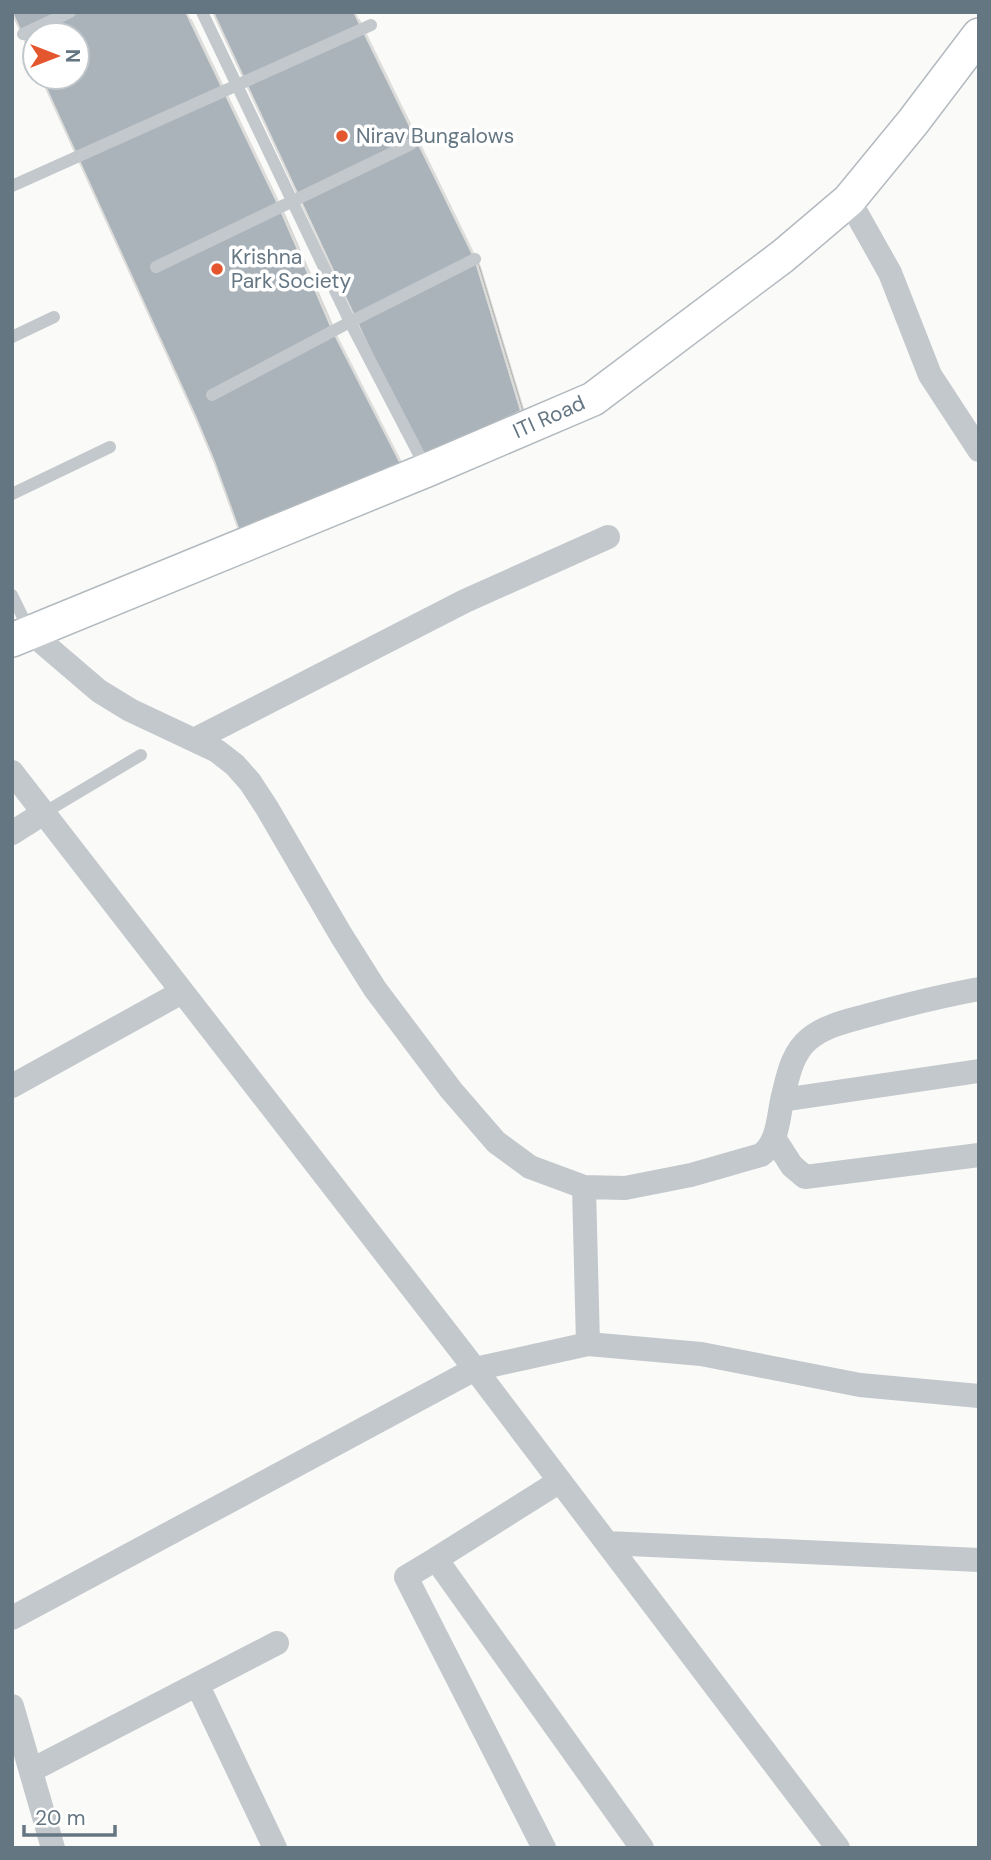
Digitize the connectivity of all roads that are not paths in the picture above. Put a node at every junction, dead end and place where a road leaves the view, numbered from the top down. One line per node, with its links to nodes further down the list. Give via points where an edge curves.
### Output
1 (70, 12): 3 (lane)
2 (202, 12): 6 (lane)
3 (51, 21)
4 (371, 25): 6 (lane)
5 (979, 35): 10 (main road, ITI Road)
6 (238, 85): 8 (lane); 9 (lane)
7 (411, 144): 9 (lane)
8 (12, 186)
9 (293, 200): 12 (lane); 14 (lane)
10 (849, 200): 18 (street, via 890,273 930,375); 19 (main road, ITI Road, via 783,256 593,399)
11 (475, 259): 14 (lane)
12 (156, 267)
13 (54, 317): 15 (lane)
14 (350, 322): 16 (lane); 19 (lane)
15 (12, 337)
16 (212, 395)
17 (110, 447): 20 (lane)
18 (979, 450)
19 (427, 470): 23 (main road, ITI Road)
20 (12, 494)
21 (608, 537): 24 (street, via 465,601)
22 (12, 595): 23 (lane)
23 (21, 636): 24 (street, via 130,710)
24 (194, 740): 36 (street, via 235,765 250,782 375,989 496,1142 530,1167)
25 (141, 755): 27 (lane)
26 (12, 772): 27 (street)
27 (42, 814): 28 (street); 30 (street)
28 (12, 833)
29 (979, 989): 33 (street, via 830,1026 799,1050)
30 (181, 992): 32 (street); 38 (street)
31 (979, 1071): 33 (street)
32 (12, 1086)
33 (782, 1100): 34 (street)
34 (774, 1138): 35 (street, via 805,1177); 36 (street, via 761,1155 691,1175 625,1188)
35 (979, 1155)
36 (584, 1187): 37 (street)
37 (589, 1344): 38 (street); 39 (street, via 701,1354 860,1385)
38 (475, 1369): 40 (street); 44 (street)
39 (979, 1396)
40 (560, 1481): 41 (street); 42 (street)
41 (607, 1543): 43 (street); 53 (street)
42 (436, 1559): 51 (street, via 406,1577); 52 (street)
43 (979, 1560)
44 (12, 1618)
45 (277, 1643): 46 (street)
46 (198, 1686): 48 (street); 50 (street)
47 (12, 1706): 48 (street)
48 (32, 1770): 49 (street)
49 (53, 1848)
50 (275, 1848)
51 (544, 1848)
52 (642, 1848)
53 (838, 1848)

